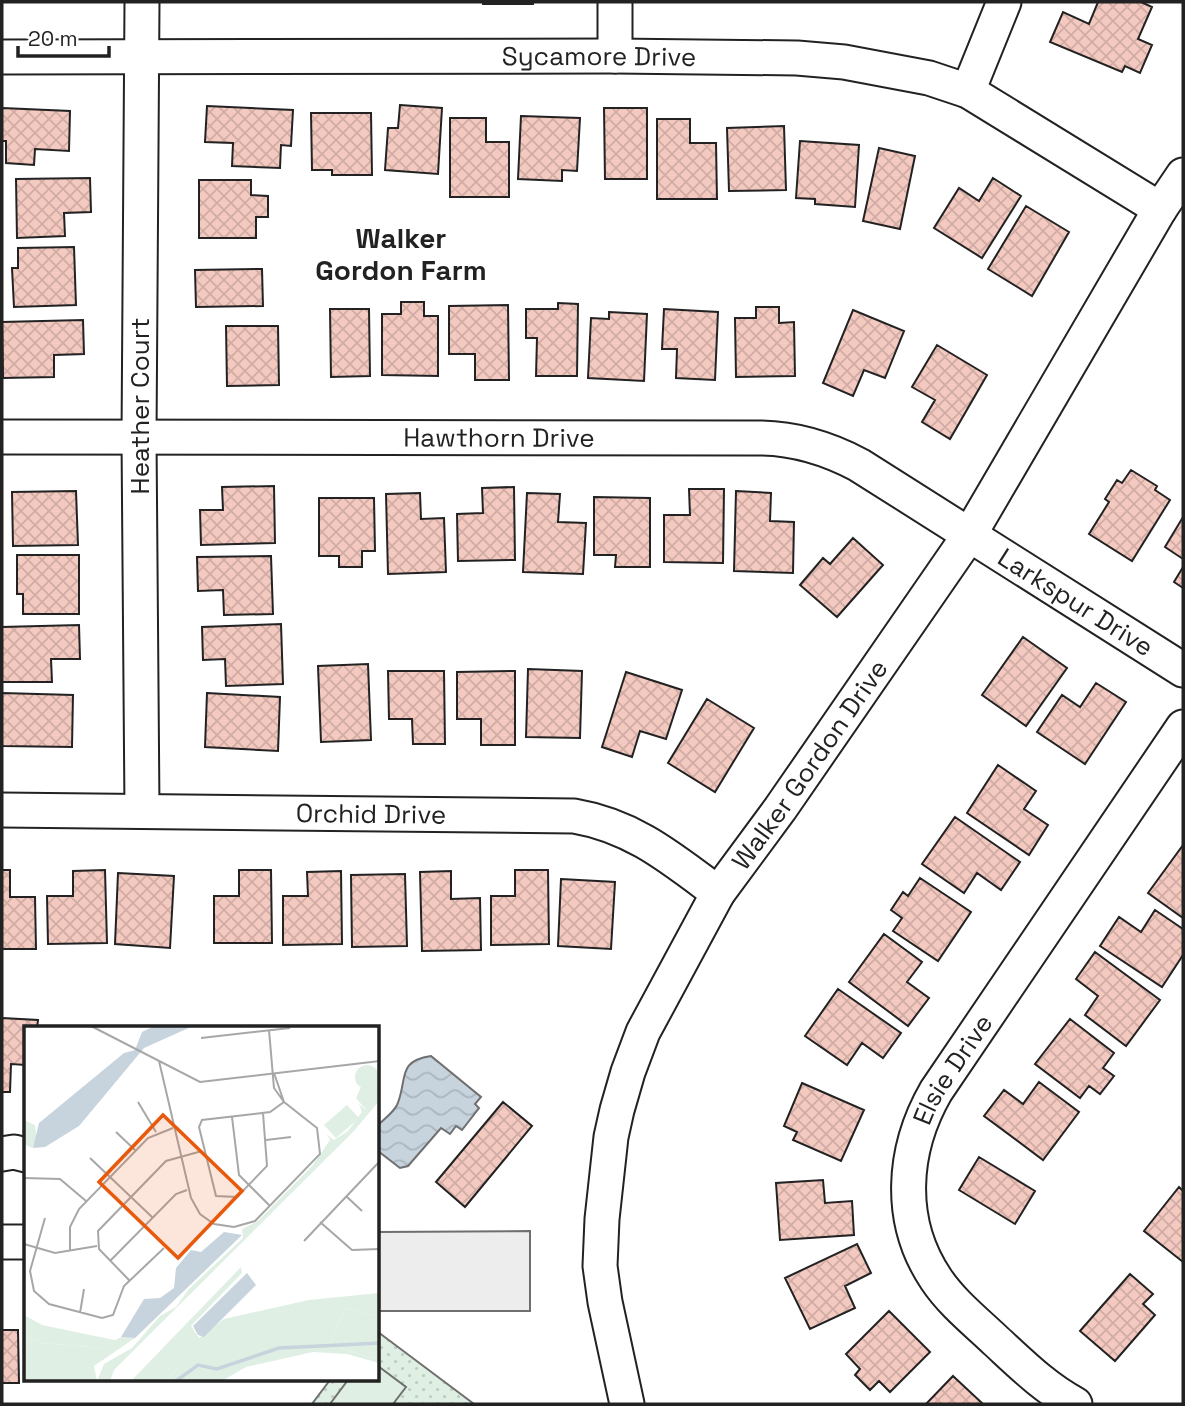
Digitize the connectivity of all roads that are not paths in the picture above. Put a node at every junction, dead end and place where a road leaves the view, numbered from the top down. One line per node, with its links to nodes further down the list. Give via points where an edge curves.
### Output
1 (142, 2): 6 (street, Heather Court)
2 (615, 2): 5 (street)
3 (1003, 2): 7 (street)
4 (2, 57): 6 (street, Sycamore Drive)
5 (615, 57): 6 (street, Sycamore Drive); 7 (street, Sycamore Drive, via 844,62 929,78)
6 (142, 58): 11 (street, Heather Court)
7 (968, 91): 9 (street, Sycamore Drive)
8 (1183, 175): 9 (street, Walker Gordon Drive)
9 (1160, 209): 12 (street, Walker Gordon Drive)
10 (2, 437): 11 (street, Hawthorn Drive)
11 (139, 438): 12 (street, Hawthorn Drive, via 787,440 842,456); 16 (street, Heather Court)
12 (970, 534): 13 (street, Larkspur Drive); 17 (street, Walker Gordon Drive)
13 (1183, 670)
14 (1183, 727): 23 (street, Elsie Drive, via 936,1091 918,1127 909,1165 914,1231 936,1280 1039,1380)
15 (2, 810): 16 (street, Orchid Drive)
16 (142, 811): 17 (street, Orchid Drive, via 574,816 641,838)
17 (718, 892): 22 (street, Walker Gordon Drive, via 643,1032 611,1137 600,1266)
18 (2, 1154): 19 (street)
19 (24, 1154)
20 (2, 1242): 21 (street)
21 (24, 1242)
22 (627, 1404)
23 (1075, 1404)

